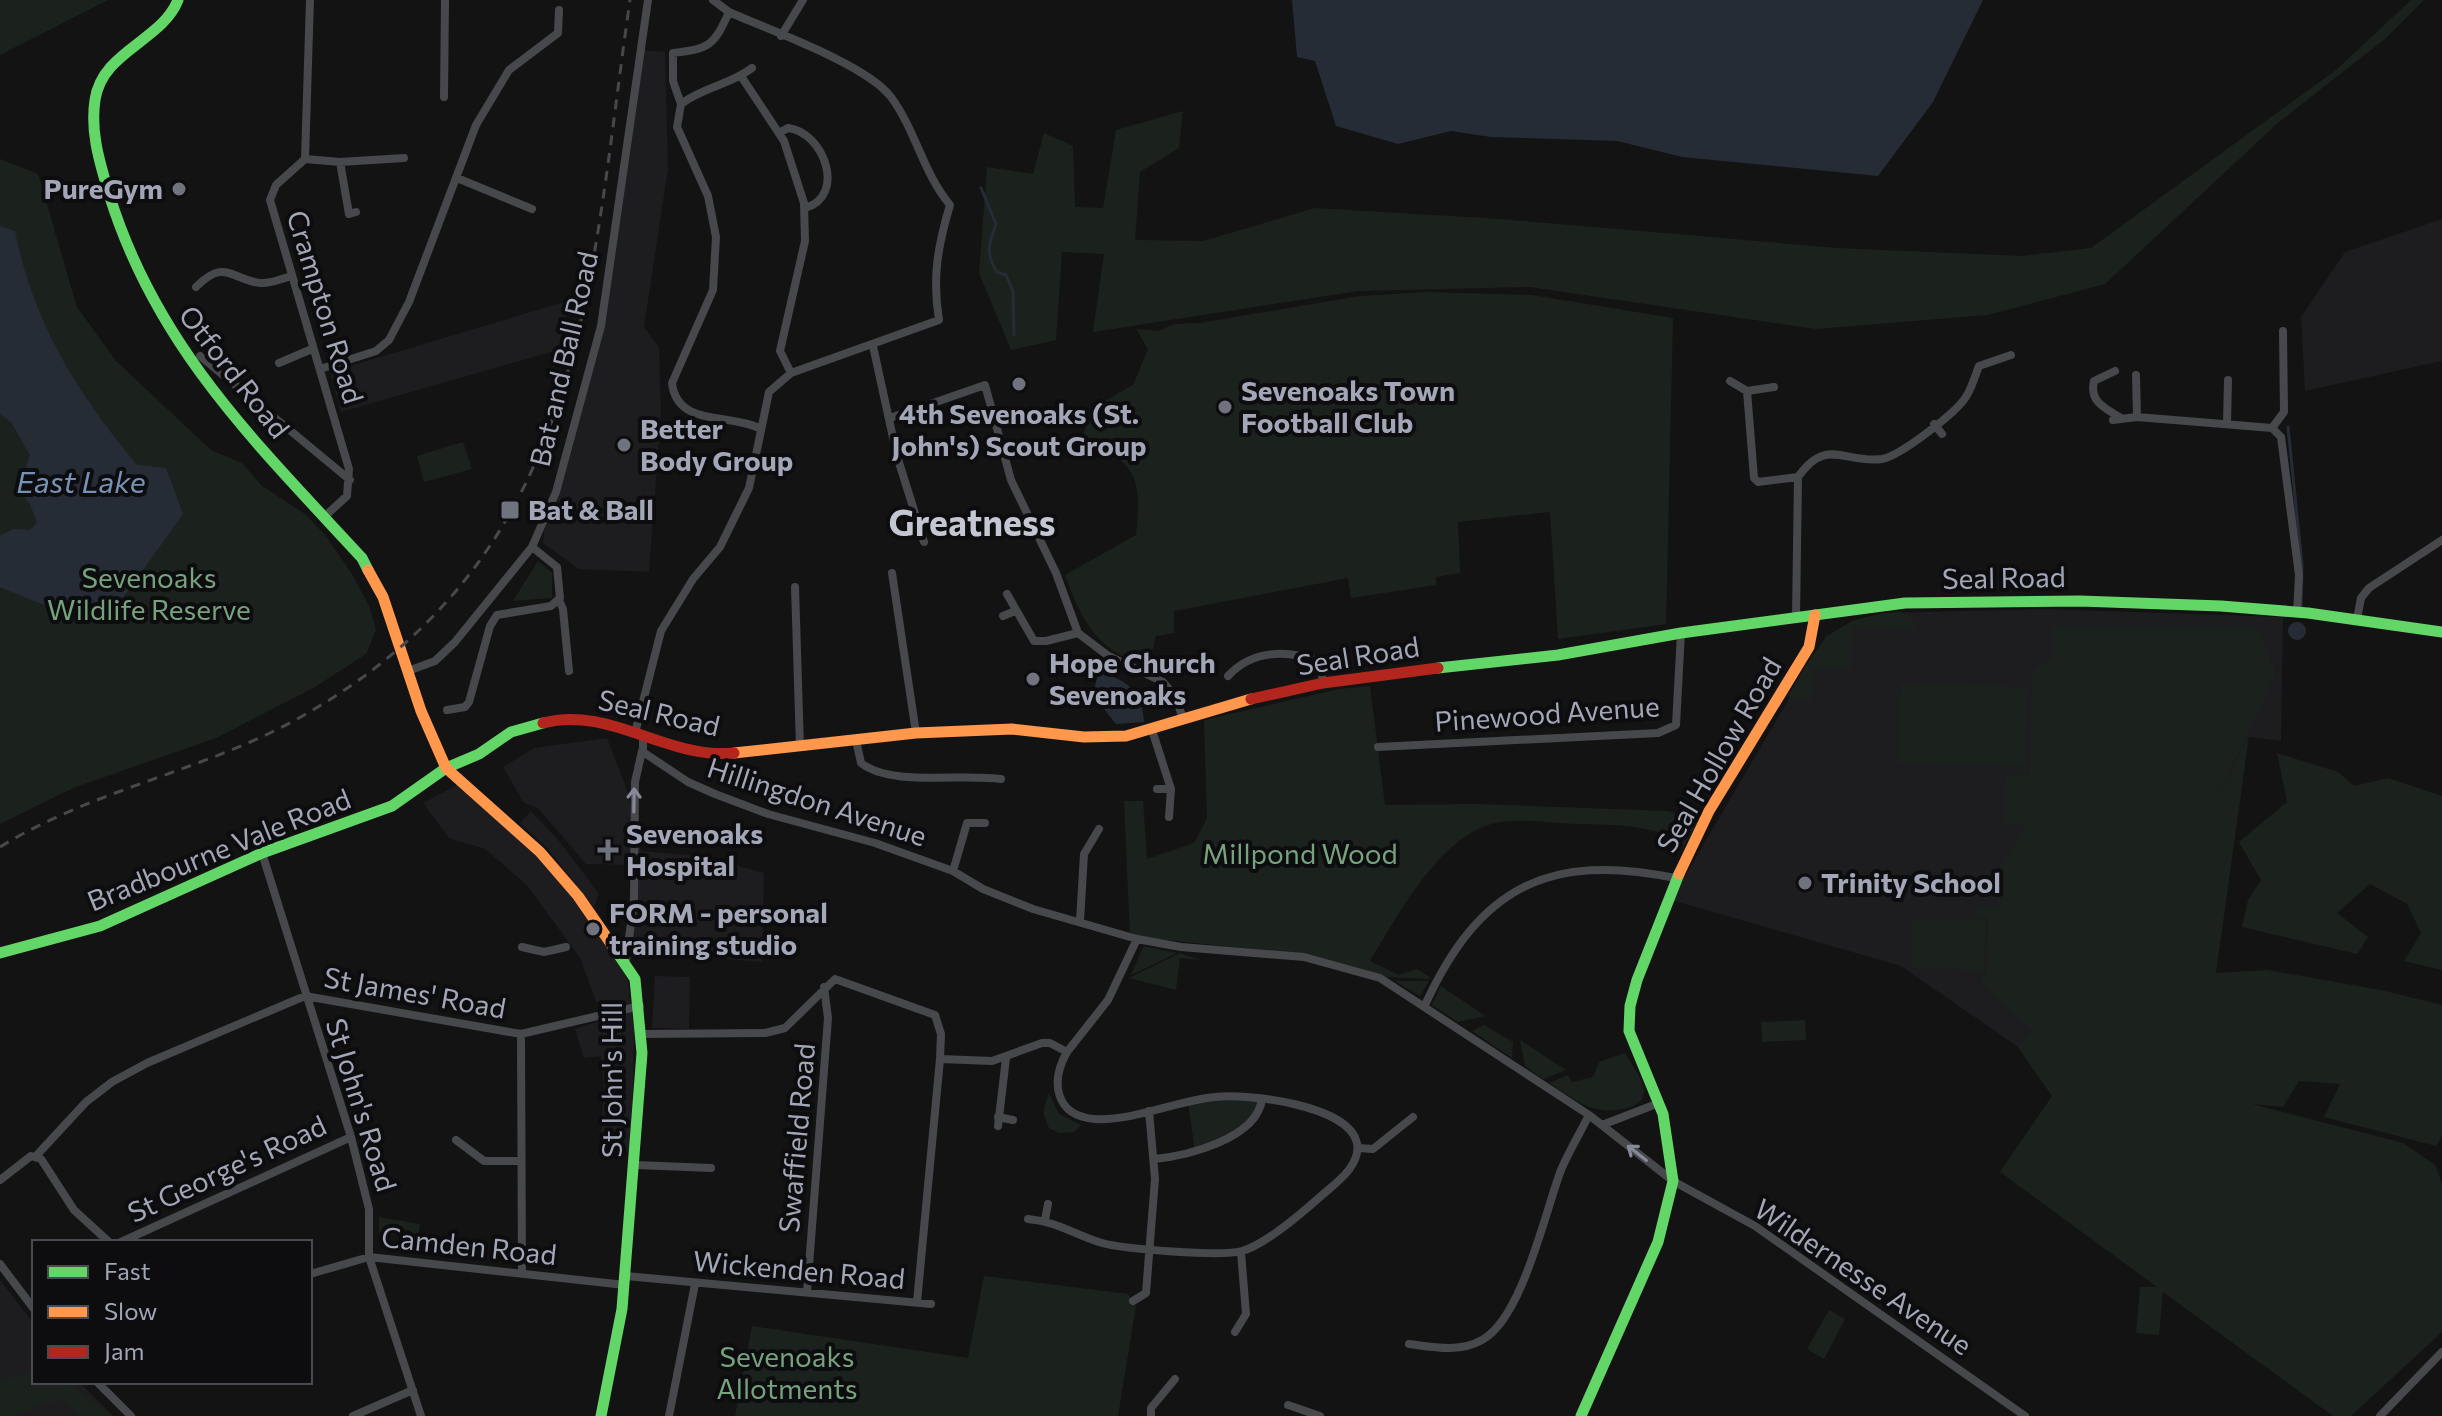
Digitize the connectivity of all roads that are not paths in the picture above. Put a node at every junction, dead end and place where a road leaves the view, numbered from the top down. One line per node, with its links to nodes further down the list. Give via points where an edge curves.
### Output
1 (178, 0): 51 (main road, Otford Road, via 173,13 114,62 95,98 95,147 112,213 182,351 228,413)
2 (310, 0): 16 (street)
3 (648, 0): 54 (street, Bat and Ball Road, via 601,326 556,492)
4 (713, 0): 8 (street)
5 (803, 0): 9 (street)
6 (447, 1): 12 (street)
7 (559, 10): 18 (street, via 558,33 509,70 476,125)
8 (729, 12): 9 (street); 13 (street, via 717,38 703,50 673,53 673,81)
9 (781, 36): 27 (street, via 882,87 950,205 934,278 939,320)
10 (752, 68): 11 (street)
11 (741, 76): 13 (street, via 701,90); 14 (street)
12 (444, 97)
13 (681, 104): 46 (street, via 677,127 708,196 716,267 713,290 677,366 673,392 693,413)
14 (779, 133): 19 (street, via 794,164); 19 (street, via 788,128 802,132 826,163 825,193)
15 (404, 158): 17 (street)
16 (305, 159): 17 (street); 24 (street, Crampton Road, via 276,185 270,200)
17 (340, 162): 21 (street, via 349,214)
18 (457, 178): 20 (street); 32 (street, via 389,340 376,351)
19 (805, 208): 34 (street, via 805,241 780,351)
20 (532, 209)
21 (356, 212)
22 (202, 266): 23 (street)
23 (208, 275): 24 (street, via 232,272 259,283); 25 (street)
24 (291, 276): 28 (street, Crampton Road)
25 (196, 287)
26 (2283, 331): 47 (street, via 2284,412)
27 (873, 346): 34 (street); 43 (street)
28 (312, 349): 31 (street); 32 (street, Crampton Road)
29 (2011, 355): 40 (street, via 1979,366)
30 (200, 356): 50 (street, Otford Road)
31 (279, 363)
32 (320, 369): 50 (street, Crampton Road)
33 (2115, 371): 42 (street, via 2094,381 2097,403 2117,419)
34 (791, 373): 46 (street, via 769,392)
35 (2136, 375): 42 (street)
36 (2228, 380): 44 (street)
37 (1730, 381): 41 (street)
38 (1960, 383): 40 (street)
39 (1774, 387): 41 (street)
40 (1971, 387): 45 (street, via 1962,403)
41 (1747, 391): 49 (street, via 1754,478 1771,482)
42 (2137, 417): 44 (street)
43 (890, 418): 53 (street); 66 (street, via 985,385 1011,480)
44 (2227, 422): 47 (street)
45 (1934, 424): 48 (street); 49 (street, via 1883,459 1823,454)
46 (759, 428): 76 (street, via 749,488 738,514 661,631)
47 (2272, 428): 60 (street, via 2281,437 2299,575)
48 (1942, 434)
49 (1798, 477): 63 (street)
50 (350, 480): 51 (street, Crampton Road, via 347,496)
51 (324, 517): 68 (main road, Otford Road, via 362,558 395,628)
52 (2442, 540): 64 (street, via 2368,590)
53 (924, 542)
54 (532, 547): 58 (street, via 559,571); 68 (street, Bat and Ball Road, via 455,642 435,661)
55 (892, 573): 75 (street)
56 (795, 587): 78 (street)
57 (1007, 594): 59 (street)
58 (559, 600): 69 (street); 72 (street, via 497,615 468,704)
59 (1015, 611): 62 (street); 66 (street, via 1034,641)
60 (2297, 612): 61 (main road, Seal Road, via 2046,601 1905,603); 64 (main road, Seal Road)
61 (1815, 615): 63 (main road, Seal Road); 90 (main road, Seal Hollow Road, via 1809,647 1714,801)
62 (1003, 616)
63 (1796, 617): 67 (main road, Seal Road)
64 (2357, 619): 65 (main road, Seal Road)
65 (2442, 632)
66 (1078, 633): 73 (street, via 1107,655 1163,682)
67 (1681, 633): 71 (main road, Seal Road, via 1610,648); 79 (street, Pinewood Avenue, via 1676,725 1658,733)
68 (408, 671): 81 (main road, Otford Road)
69 (569, 671)
70 (1228, 676): 71 (street, via 1242,660 1287,654 1320,662)
71 (1323, 683): 73 (main road, Seal Road)
72 (447, 710)
73 (1184, 720): 74 (main road, Seal Road)
74 (1152, 730): 75 (main road, Seal Road, via 1107,737 1012,729); 84 (street)
75 (916, 733): 77 (main road, Seal Road)
76 (639, 735): 78 (main road, Seal Road, via 713,753); 80 (street); 81 (main road, Seal Road, via 596,720 541,722 511,732)
77 (856, 740): 78 (main road, Seal Road); 82 (street, via 861,763 881,774)
78 (800, 747)
79 (1378, 747)
80 (642, 751): 89 (street, Hillingdon Avenue, via 715,794); 96 (street, one-way to 80, via 634,917 635,771)
81 (446, 768): 88 (main road, Bradbourne Vale Road, via 392,806); 96 (main road, St John's Hill, via 540,852)
82 (998, 776)
83 (1157, 789): 84 (street)
84 (1171, 789): 85 (street)
85 (1169, 817)
86 (985, 823): 89 (street, Hillingdon Avenue, via 967,823)
87 (1099, 829): 91 (street, via 1084,854)
88 (262, 853): 95 (main road, Bradbourne Vale Road, via 100,926); 98 (street, St John's Road)
89 (953, 871): 91 (street, Hillingdon Avenue, via 1033,909)
90 (1675, 878): 99 (street, via 1589,867 1527,886 1472,924); 107 (main road, Seal Hollow Road, via 1629,1015 1631,1039)
91 (1080, 921): 92 (street, Hillingdon Avenue)
92 (1137, 939): 99 (street, Hillingdon Avenue, via 1314,959 1380,978); 103 (street, via 1108,1000)
93 (522, 947): 94 (street, via 544,952)
94 (566, 947)
95 (0, 953)
96 (626, 961): 100 (main road, St John's Hill)
97 (824, 987): 102 (street, via 785,1028 765,1033); 105 (street, Wickenden Road, via 835,979 847,981 930,1011 940,1023); 136 (street, Swaffield Road, via 828,1018)
98 (305, 996): 101 (street, St James' Road); 113 (street, St John's Road); 116 (street, St James' Road, via 112,1082)
99 (1425, 1005): 109 (street, Hillingdon Avenue)
100 (640, 1006): 101 (street, St James' Road); 102 (main road, St John's Hill)
101 (521, 1034): 118 (street)
102 (642, 1034): 119 (main road, St John's Hill)
103 (1067, 1052): 104 (street, via 1042,1043); 108 (street, via 1056,1073 1057,1087 1073,1113 1094,1119)
104 (1006, 1058): 105 (street); 111 (street, via 998,1122)
105 (940, 1059): 138 (street, Wickenden Road)
106 (1262, 1099): 108 (street, via 1217,1096); 115 (street, via 1328,1115 1354,1133); 117 (street, via 1256,1114 1223,1141 1195,1153)
107 (1659, 1103): 112 (street); 122 (main road, Seal Hollow Road)
108 (1149, 1111): 117 (street)
109 (1589, 1115): 112 (street, Hillingdon Avenue); 142 (street, via 1562,1169 1508,1312 1483,1340 1447,1350)
110 (1413, 1117): 115 (street, via 1373,1149)
111 (1013, 1120)
112 (1602, 1125): 122 (street, Wildernesse Avenue, one-way to 112)
113 (351, 1137): 127 (street, St George's Road); 130 (street, St John's Road, via 369,1209)
114 (456, 1140): 118 (street, via 484,1161)
115 (1358, 1148): 129 (street, via 1350,1168 1302,1213)
116 (36, 1156): 121 (street); 126 (street, St George's Road, via 74,1210)
117 (1154, 1159): 128 (street)
118 (520, 1161): 133 (street)
119 (636, 1165): 120 (street); 134 (main road, St John's Hill)
120 (712, 1169)
121 (0, 1180)
122 (1673, 1181): 157 (main road, Seal Hollow Road, via 1658,1242); 158 (street, Wildernesse Avenue, via 1755,1226)
123 (1048, 1204): 125 (street)
124 (1028, 1219): 125 (street)
125 (1045, 1220): 128 (street, via 1105,1243)
126 (107, 1240)
127 (125, 1240)
128 (1148, 1248): 129 (street); 137 (street, via 1146,1293)
129 (1241, 1252): 141 (street, via 1247,1322)
130 (369, 1257): 132 (street, Camden Road); 133 (street, Camden Road); 146 (street, St John's Road)
131 (0, 1264): 140 (street)
132 (312, 1273)
133 (522, 1273): 134 (street, Camden Road)
134 (626, 1280): 135 (street, Wickenden Road); 153 (main road, St John's Hill)
135 (695, 1284): 136 (street, Wickenden Road); 154 (street)
136 (807, 1292): 138 (street, Wickenden Road)
137 (1133, 1301)
138 (917, 1302): 139 (street)
139 (931, 1304)
140 (32, 1306)
141 (1235, 1332)
142 (1409, 1344)
143 (2442, 1352): 159 (street)
144 (1175, 1379): 155 (street, via 1151,1408)
145 (99, 1384): 150 (street)
146 (413, 1390): 151 (street); 152 (street, St John's Road)
147 (1305, 1398): 149 (street)
148 (1288, 1405): 149 (street)
149 (1301, 1409): 156 (street)
150 (131, 1416)
151 (353, 1416)
152 (421, 1416)
153 (601, 1416)
154 (669, 1416)
155 (1151, 1416)
156 (1320, 1416)
157 (1581, 1416)
158 (2025, 1416)
159 (2380, 1416)

